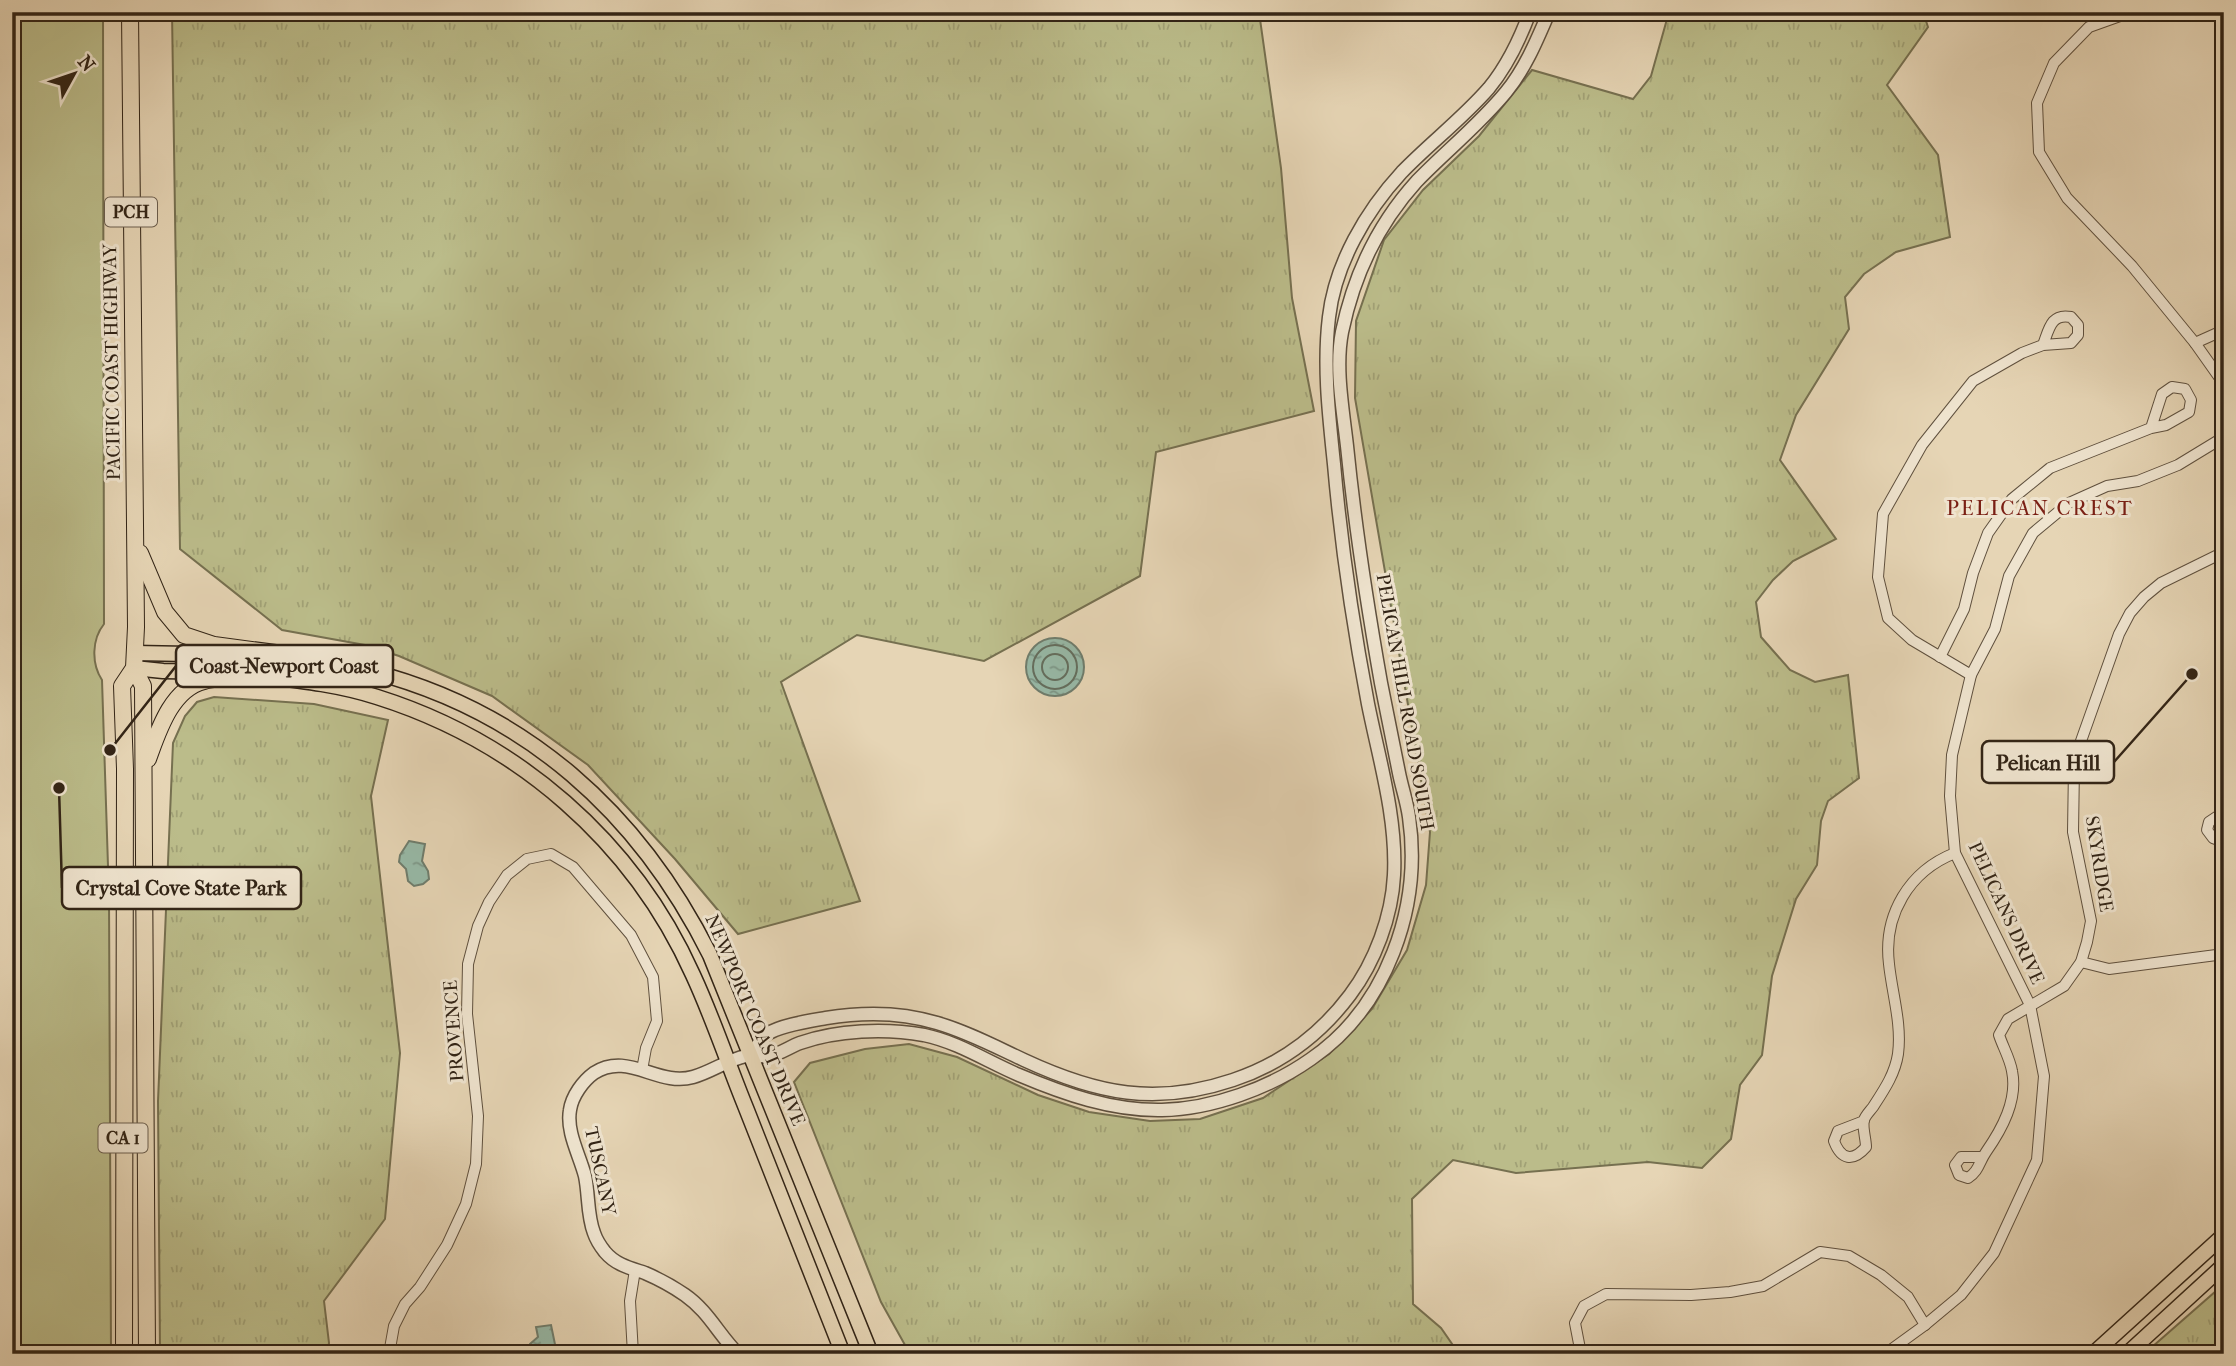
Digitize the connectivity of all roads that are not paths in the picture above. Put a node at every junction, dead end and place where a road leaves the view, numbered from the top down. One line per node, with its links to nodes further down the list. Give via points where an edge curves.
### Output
1 (130, 12): 19 (highway, PACIFIC COAST HIGHWAY / PCH)
2 (1530, 12): 5 (street, PELICAN HILL ROAD SOUTH)
3 (1549, 12): 6 (street, PELICAN HILL ROAD SOUTH)
4 (2131, 12): 12 (street, via 2089,27 2054,62 2037,103 2039,152 2067,198 2132,266)
5 (1519, 39): 6 (street); 7 (street, PELICAN HILL ROAD SOUTH)
6 (1533, 48): 8 (street, PELICAN HILL ROAD SOUTH)
7 (1510, 56): 8 (street); 10 (street, PELICAN HILL ROAD SOUTH, via 1491,86 1400,174 1366,219 1343,267)
8 (1524, 64): 11 (street, PELICAN HILL ROAD SOUTH, via 1509,89 1418,180 1387,218 1362,264)
9 (2224, 330): 12 (street)
10 (1327, 341): 11 (street); 18 (street, PELICAN HILL ROAD SOUTH)
11 (1340, 342): 17 (street, PELICAN HILL ROAD SOUTH)
12 (2195, 343): 14 (street)
13 (2043, 345): 22 (street, via 1973,381 1922,445 1883,514 1878,577 1888,618)
14 (2224, 384)
15 (2151, 428): 15 (street, via 2189,412 2191,400 2185,389 2172,387 2162,394); 22 (street, via 2050,468 2012,499 1989,533 1964,609)
16 (2224, 437): 24 (street, PELICANS DRIVE, via 2178,465 2138,481 2107,486 2069,503 2033,533 2009,576 1995,629)
17 (1347, 449): 18 (street); 37 (street, PELICAN HILL ROAD SOUTH, via 1357,541 1410,819 1411,867 1404,923 1390,961 1349,1025 1314,1058 1266,1085 1209,1104 1163,1110 1111,1106)
18 (1332, 451): 36 (street, PELICAN HILL ROAD SOUTH, via 1340,535 1394,837 1394,878 1384,930 1353,991 1331,1018 1299,1048 1256,1072 1204,1090 1161,1096 1116,1092)
19 (136, 544): 21 (highway, via 165,612 184,635 214,645); 23 (highway, PACIFIC COAST HIGHWAY / PCH)
20 (2224, 552): 31 (street, SKYRIDGE, via 2161,583 2144,597 2125,623 2105,671 2074,767 2073,832 2091,921)
21 (291, 655): 23 (main road, NEWPORT COAST DRIVE); 33 (main road, NEWPORT COAST DRIVE, via 345,664 424,688 487,717 569,772 621,821 677,893 710,955)
22 (1940, 657): 24 (street)
23 (134, 661): 25 (main road, NEWPORT COAST DRIVE, via 163,671); 26 (highway, PACIFIC COAST HIGHWAY / CA 1, via 143,686); 45 (highway, PACIFIC COAST HIGHWAY / CA 1, via 122,686)
24 (1970, 675): 29 (street, PELICANS DRIVE, via 1952,755)
25 (264, 676): 26 (highway, via 202,681 186,691 162,722); 34 (main road, NEWPORT COAST DRIVE, via 332,685 425,714 504,754 547,785 604,838 655,905 693,975)
26 (144, 772): 46 (highway, PACIFIC COAST HIGHWAY / CA 1)
27 (2224, 812): 28 (street, via 2209,822 2207,830)
28 (2224, 842)
29 (1955, 853): 32 (street, PELICANS DRIVE); 38 (street, via 1926,868 1896,908 1888,941 1898,1057)
30 (2224, 954): 31 (street, via 2109,970)
31 (2081, 962): 32 (street, via 2064,986)
32 (2030, 1005): 39 (street, via 2008,1018 1999,1035 2012,1072 2011,1102); 43 (street, PELICANS DRIVE, via 2044,1076 2037,1160 1994,1253 1961,1295)
33 (751, 1054): 34 (street, PELICAN HILL ROAD SOUTH); 36 (street, PELICAN HILL ROAD SOUTH, via 767,1035 803,1022 895,1014 936,1022); 37 (street, PELICAN HILL ROAD SOUTH, via 772,1056 801,1043 844,1033 928,1036); 51 (main road, NEWPORT COAST DRIVE)
34 (728, 1063): 35 (street, TUSCANY, via 690,1079); 50 (main road, NEWPORT COAST DRIVE)
35 (642, 1070): 42 (street, TUSCANY, via 619,1065 601,1069 584,1081 569,1112 593,1230 609,1257); 47 (street, PROVENCE, via 657,1020 653,977 632,934 573,867 551,854 527,859 507,875 489,902 468,964 467,1014 478,1116 476,1164 466,1204 447,1245 405,1304 394,1326)
36 (1080, 1082): 37 (street)
37 (1073, 1096)
38 (1864, 1121)
39 (1982, 1157)
40 (2224, 1235): 54 (main road)
41 (2224, 1265): 55 (main road)
42 (635, 1270): 44 (street, TUSCANY, via 694,1301); 48 (street, via 630,1301)
43 (1926, 1325): 52 (street, via 1908,1297 1881,1275 1849,1256 1820,1252 1763,1286 1691,1295 1606,1294 1584,1306 1575,1323); 53 (street, PELICANS DRIVE)
44 (734, 1349): 49 (street)
45 (124, 1354)
46 (147, 1354)
47 (389, 1354)
48 (633, 1354)
49 (716, 1354)
50 (843, 1354)
51 (871, 1354)
52 (1581, 1354)
53 (1885, 1354)
54 (2092, 1354)
55 (2127, 1354)

